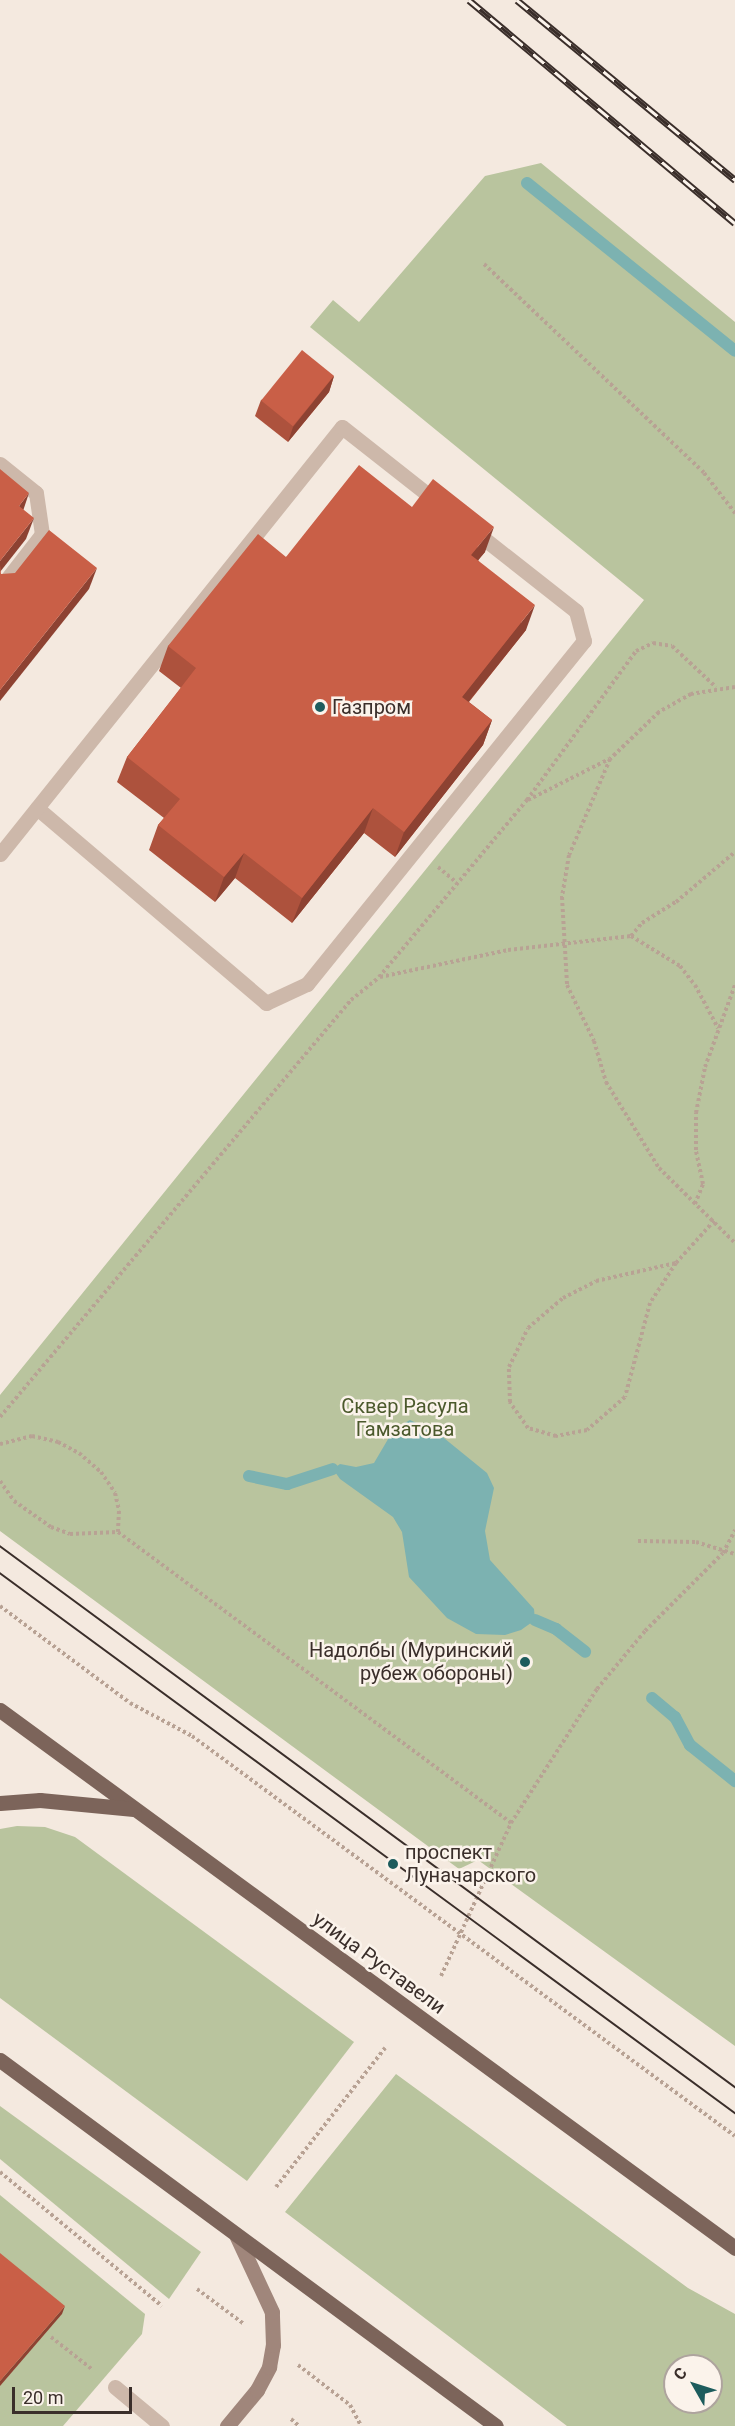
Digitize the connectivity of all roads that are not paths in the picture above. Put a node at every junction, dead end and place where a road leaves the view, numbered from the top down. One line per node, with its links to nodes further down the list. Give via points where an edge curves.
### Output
1 (0, 464): 2 (lane, via 36,493 42,534)
2 (0, 588)
3 (37, 808): 3 (lane, via 342,427 576,611 584,641 307,984 266,1003); 4 (lane)
4 (0, 854)
5 (0, 1710): 7 (main road, улица Руставели)
6 (0, 1803): 7 (main road, via 40,1800)
7 (134, 1809): 10 (main road, улица Руставели)
8 (0, 2060): 9 (main road)
9 (237, 2237): 13 (main road, via 272,2312 273,2345 269,2367 257,2390); 14 (main road)
10 (735, 2248)
11 (115, 2387): 12 (lane)
12 (162, 2426)
13 (227, 2426)
14 (496, 2426)

